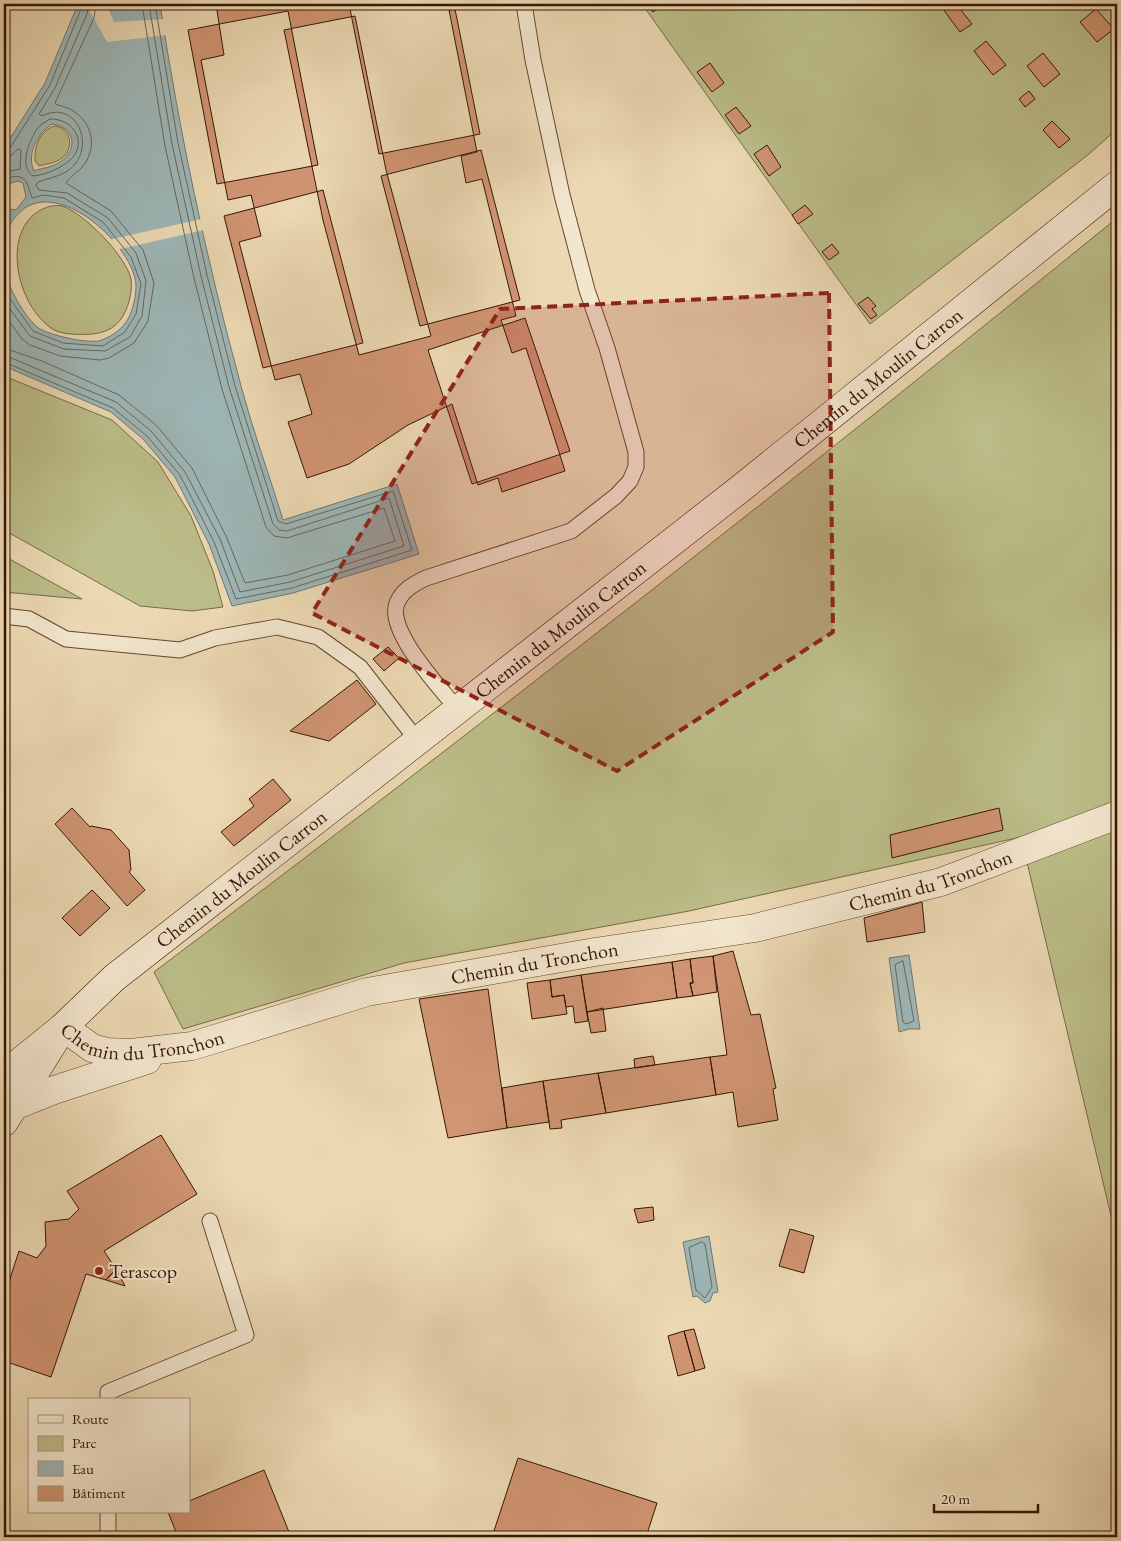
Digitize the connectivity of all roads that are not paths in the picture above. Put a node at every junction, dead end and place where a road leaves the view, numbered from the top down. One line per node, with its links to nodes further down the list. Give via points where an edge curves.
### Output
1 (524, 4): 4 (lane, via 562,195 636,452 636,467 630,481 616,496 571,531 426,578 408,588 397,604 397,623 404,640)
2 (1117, 184): 4 (street, Chemin du Moulin Carron, via 740,489)
3 (4, 616): 5 (lane, via 29,619 66,638 180,650 215,638 277,627 318,637 360,667)
4 (457, 709): 5 (street, Chemin du Moulin Carron)
5 (417, 740): 7 (street, Chemin du Moulin Carron, via 114,978)
6 (1117, 815): 8 (street, Chemin du Tronchon, via 941,882 764,926 367,992)
7 (63, 1027): 8 (street, Chemin du Tronchon, via 92,1048 107,1052 131,1053); 9 (street, Chemin du Moulin Carron); 10 (street, Chemin du Tronchon)
8 (192, 1046): 10 (street, via 54,1090)
9 (4, 1075)
10 (9, 1114)
11 (210, 1221): 12 (lane, via 246,1335 108,1392)
12 (108, 1398)
13 (108, 1514): 14 (lane)
14 (108, 1537)

